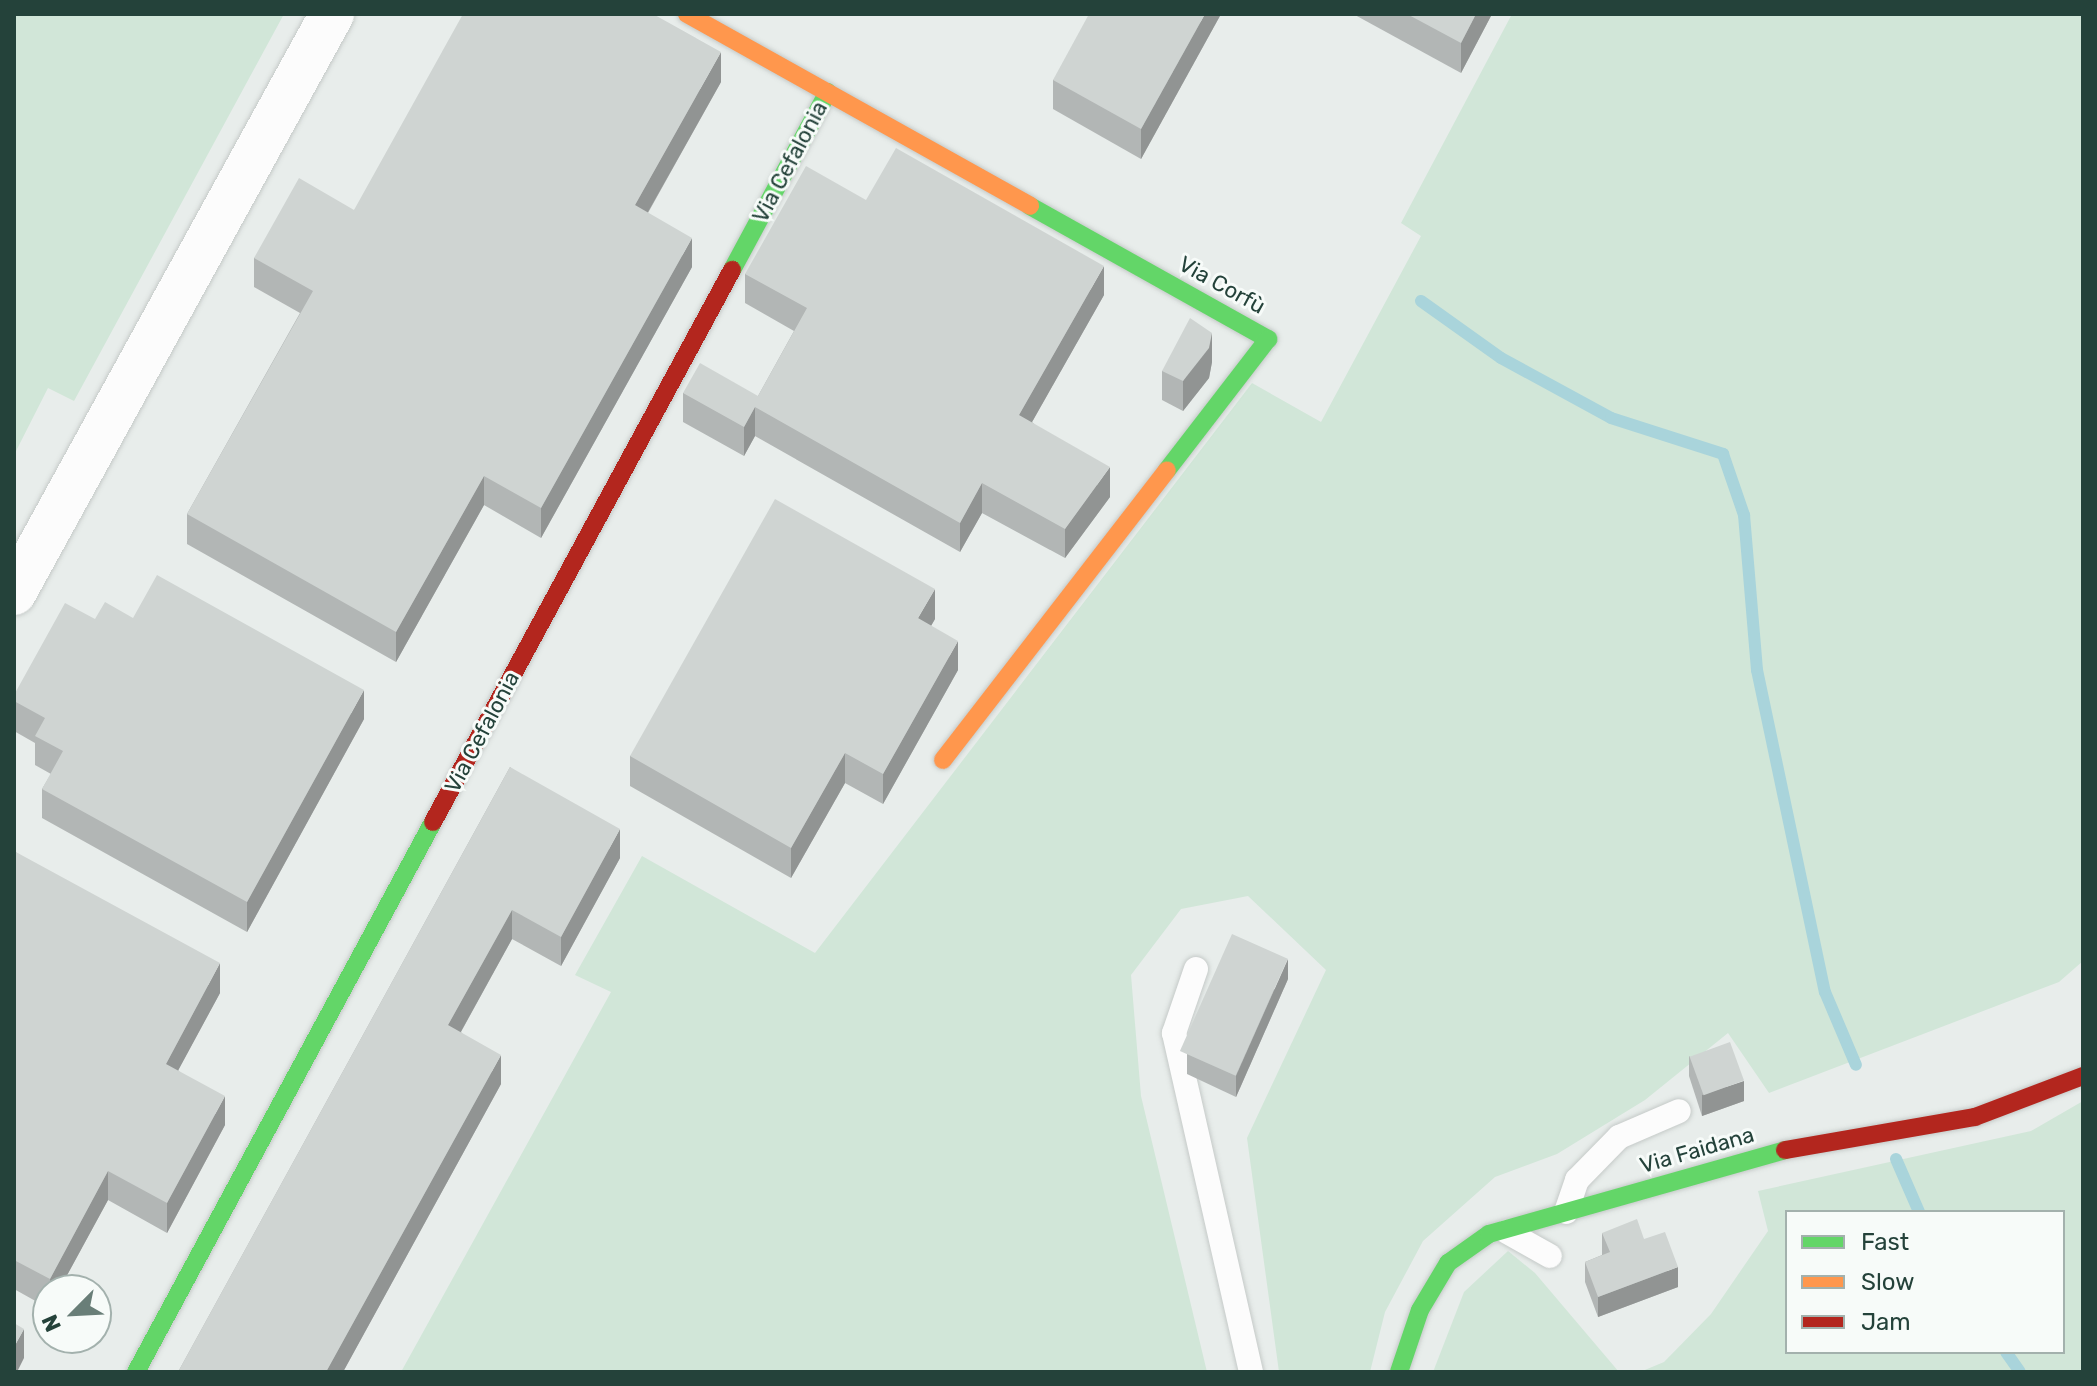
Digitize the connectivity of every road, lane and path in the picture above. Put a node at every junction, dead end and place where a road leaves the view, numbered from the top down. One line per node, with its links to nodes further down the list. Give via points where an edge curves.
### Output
1 (332, 14): 4 (street)
2 (687, 14): 3 (street, Via Corfù)
3 (828, 92): 5 (street, Via Corfù, via 1268,339); 12 (street, Via Cefalonia)
4 (14, 593)
5 (943, 760)
6 (1196, 969): 13 (lane, via 1174,1033)
7 (2083, 1076): 9 (street, Via Faidana, via 1975,1117 1783,1150)
8 (1679, 1111): 9 (lane, via 1619,1137 1577,1180)
9 (1566, 1212): 10 (street, Via Faidana)
10 (1503, 1230): 11 (lane); 14 (street, Via Faidana, via 1448,1263 1420,1310)
11 (1550, 1256)
12 (136, 1372)
13 (1251, 1372)
14 (1399, 1372)

